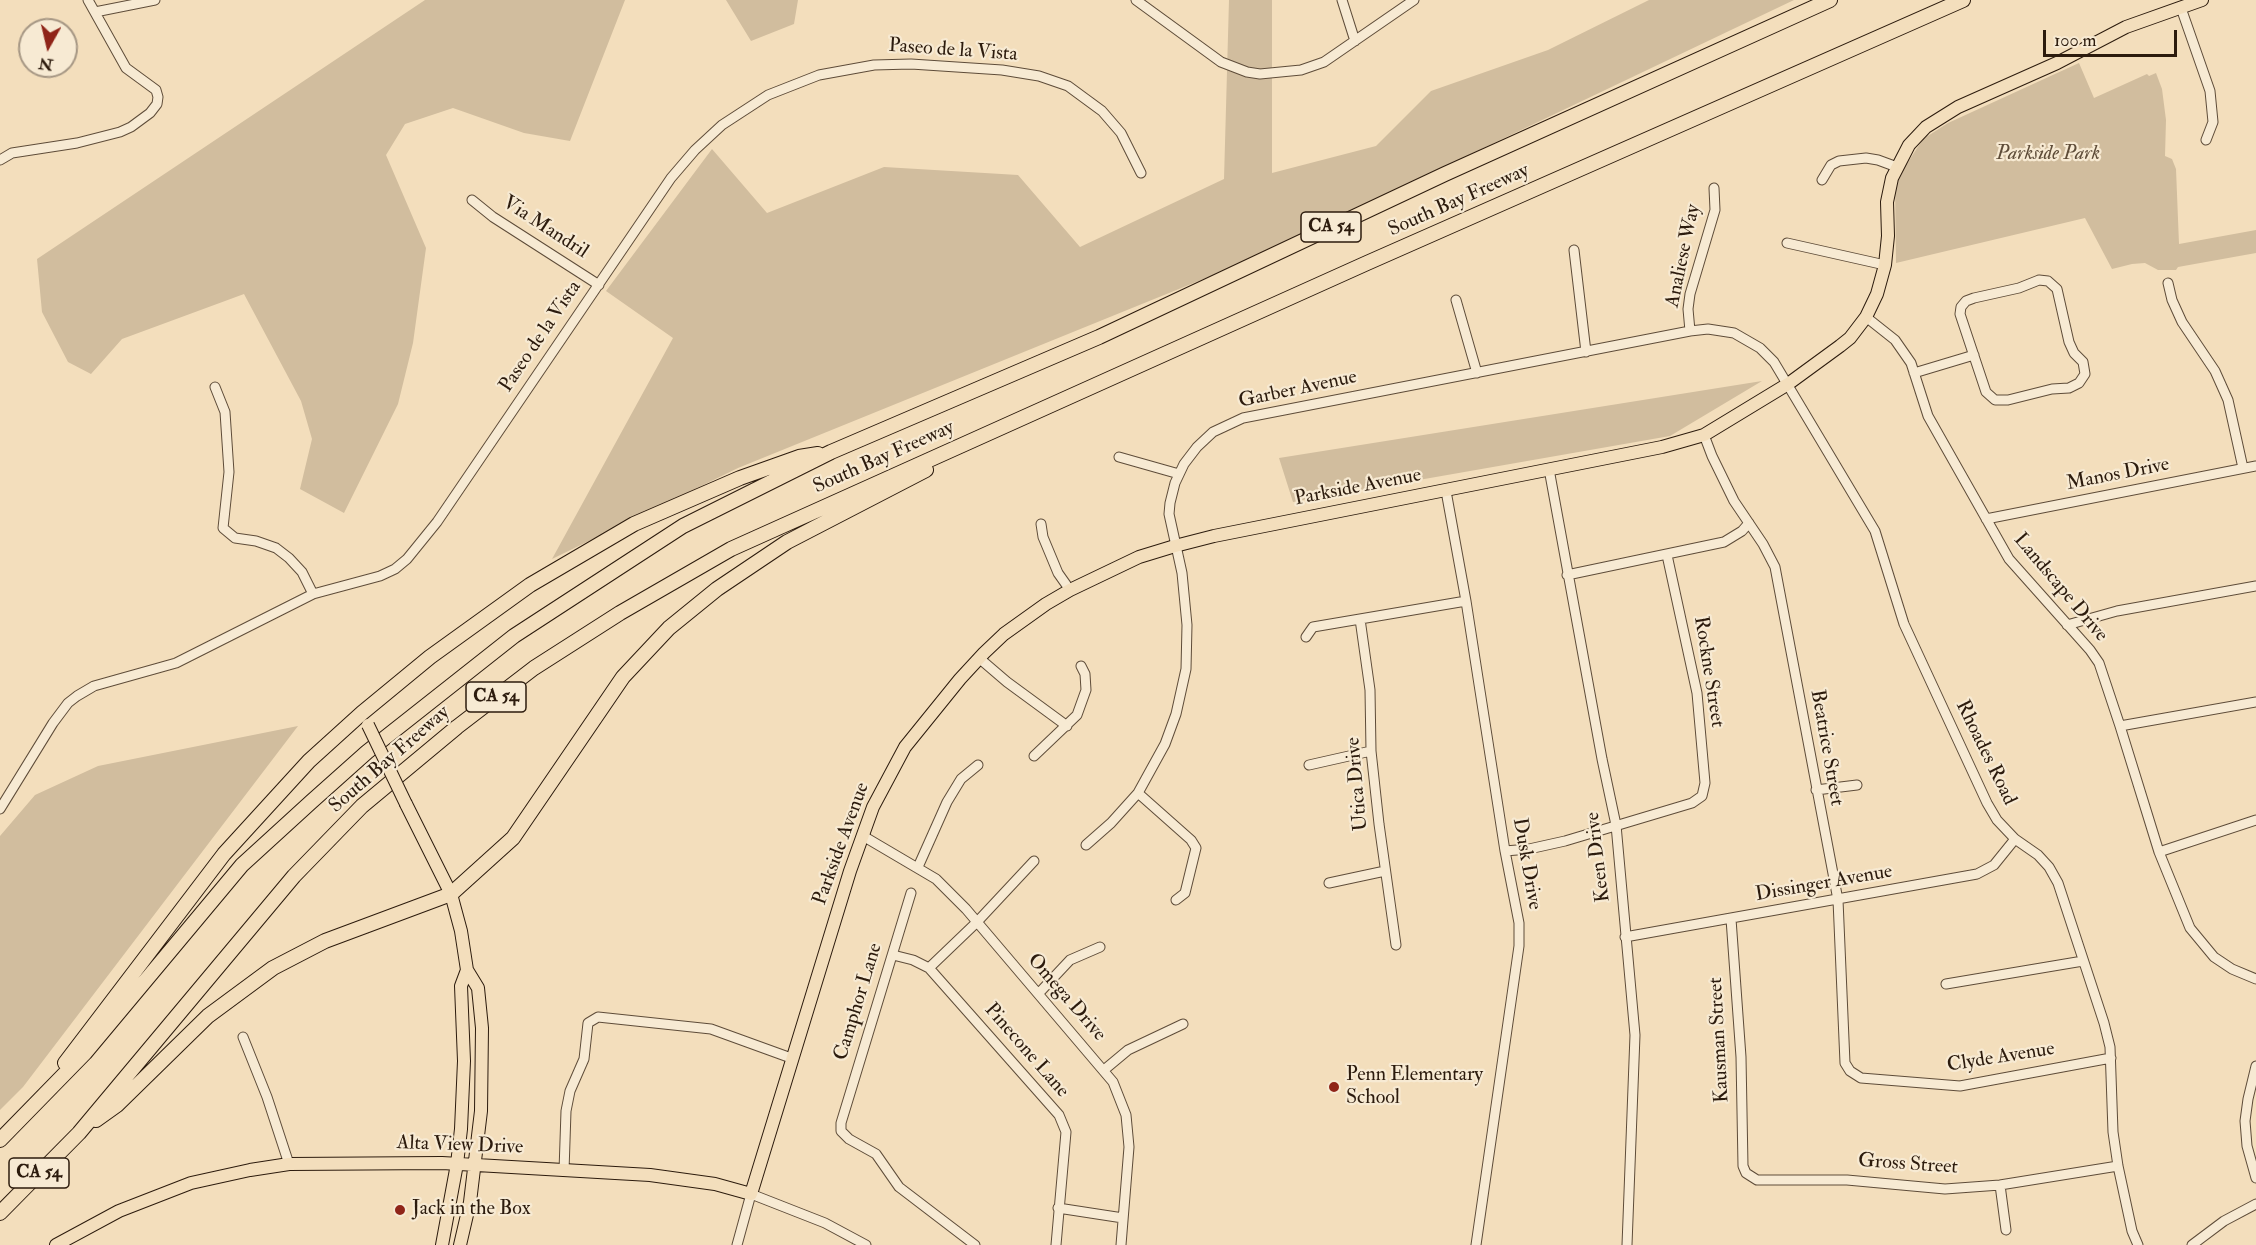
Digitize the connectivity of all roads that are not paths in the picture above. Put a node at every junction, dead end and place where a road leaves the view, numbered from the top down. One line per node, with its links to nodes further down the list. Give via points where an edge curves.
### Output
1 (87, 0): 10 (street)
2 (155, 0): 10 (street)
3 (1342, 0): 11 (street)
4 (1414, 0): 11 (street)
5 (1830, 0): 35 (highway, South Bay Freeway / CA 54, via 1456,169 1099,337)
6 (1963, 0): 33 (highway, South Bay Freeway / CA 54)
7 (2202, 0): 9 (main road, Parkside Avenue)
8 (1139, 2): 11 (street, via 1221,62 1247,72 1302,70 1324,63)
9 (2181, 8): 12 (street, via 2210,91 2213,122); 14 (main road, Parkside Avenue, via 2127,27 1948,112 1917,135)
10 (95, 12): 13 (street, via 126,68 156,90 156,107 120,132 12,153)
11 (1355, 41)
12 (2206, 140)
13 (0, 160)
14 (1897, 167): 16 (street, via 1878,160 1848,160 1831,165); 21 (main road, Parkside Avenue, via 1887,202)
15 (1141, 173): 23 (street, Paseo de la Vista, via 1112,122 1085,97 1056,80 1002,70 911,64 837,70 768,95 708,137 670,178)
16 (1822, 180)
17 (1714, 188): 26 (street, Analiese Way, via 1715,210 1690,294)
18 (472, 200): 23 (street, Via Mandril)
19 (1787, 243): 21 (street)
20 (1574, 250): 27 (street)
21 (1885, 265): 25 (main road, Parkside Avenue)
22 (2168, 283): 38 (street, via 2182,322 2215,371 2228,400)
23 (599, 285): 50 (street, Paseo de la Vista, via 437,522 407,559 380,576)
24 (1456, 300): 29 (street)
25 (1866, 317): 30 (street, Landscape Drive, via 1895,340); 31 (main road, Parkside Avenue, via 1850,338)
26 (1690, 331): 27 (street, Garber Avenue); 31 (street, Garber Avenue, via 1716,330 1743,337 1767,354)
27 (1586, 352): 29 (street, Garber Avenue)
28 (1974, 355): 28 (street, via 1986,392 1995,400 2069,388 2085,374 2083,362 2069,342 2057,289 2043,280 1966,301 1960,314); 30 (street)
29 (1477, 373): 40 (street, Garber Avenue, via 1243,418 1205,439)
30 (1914, 373): 42 (street, Landscape Drive, via 1928,416)
31 (1788, 384): 34 (main road, Parkside Avenue); 72 (street, Rhoades Road, via 1875,531 1904,624 1987,803)
32 (215, 387): 50 (street, via 225,412 229,472 223,528 235,538 276,548 302,572)
33 (1029, 415): 81 (highway, via 787,542 717,589 669,628 622,677 513,838); 104 (highway, South Bay Freeway / CA 54, via 731,549 525,675 362,806 302,868)
34 (1704, 435): 39 (main road, Parkside Avenue); 43 (street, Beatrice Street, via 1734,501)
35 (831, 452): 58 (highway, via 799,457 740,478 618,533 530,585 430,657); 103 (highway, South Bay Freeway / CA 54, via 683,526 514,636 367,752 242,865 84,1053)
36 (1119, 457): 40 (street)
37 (2256, 466): 38 (street, Manos Drive)
38 (2243, 468): 42 (street, Manos Drive)
39 (1549, 470): 41 (main road, Parkside Avenue); 47 (street, Keen Drive)
40 (1179, 474): 45 (street, Garber Avenue, via 1169,514)
41 (1446, 491): 45 (main road, Parkside Avenue); 51 (street, Dusk Drive)
42 (1986, 519): 53 (street, Landscape Drive, via 2008,559)
43 (1749, 523): 46 (street, via 1724,542); 66 (street, Beatrice Street, via 1775,567)
44 (1041, 524): 49 (street, via 1054,564)
45 (1175, 546): 49 (main road, Parkside Avenue, via 1131,560); 67 (street, Garber Avenue, via 1187,625 1186,669 1172,726)
46 (1667, 555): 47 (street); 70 (street, Rockne Street, via 1697,693 1702,796 1692,803)
47 (1568, 575): 70 (street, Keen Drive)
48 (2256, 586): 53 (street, via 2118,611)
49 (1070, 590): 55 (main road, Parkside Avenue, via 1004,634)
50 (313, 594): 68 (street, Paseo de la Vista, via 176,663 94,686 77,696 53,723)
51 (1466, 601): 52 (street); 74 (street, Dusk Drive)
52 (1360, 619): 54 (street, via 1313,627); 61 (street, Utica Drive, via 1370,690)
53 (2067, 625): 60 (street, Landscape Drive, via 2098,663)
54 (1306, 637)
55 (979, 658): 59 (street); 71 (main road, Parkside Avenue, via 905,747)
56 (1082, 666): 59 (street, via 1086,690 1077,715)
57 (2256, 702): 60 (street)
58 (365, 719): 81 (main road, bridge); 103 (highway, via 303,767 224,854)
59 (1067, 726): 62 (street)
60 (2120, 726): 75 (street, Landscape Drive)
61 (1371, 751): 64 (street); 78 (street, Utica Drive)
62 (1034, 756)
63 (978, 765): 77 (street, via 961,779 946,802)
64 (1309, 765)
65 (1857, 785): 66 (street)
66 (1816, 790): 83 (street, Beatrice Street)
67 (1138, 794): 73 (street, Garber Avenue); 82 (street, via 1196,848 1185,893)
68 (0, 809)
69 (2256, 820): 75 (street)
70 (1616, 825): 74 (street, via 1565,841); 86 (street, Keen Drive)
71 (863, 836): 77 (street, Omega Drive); 98 (main road, Parkside Avenue)
72 (2015, 839): 83 (street, Dissinger Avenue, via 1994,865 1977,874); 90 (street, Rhoades Road, via 2038,855 2058,883)
73 (1086, 845)
74 (1505, 851): 128 (street, Dusk Drive, via 1519,946)
75 (2159, 852): 93 (street, Landscape Drive, via 2190,928 2202,944 2232,969)
76 (1034, 861): 85 (street)
77 (918, 867): 85 (street, Omega Drive, via 936,879)
78 (1385, 871): 79 (street); 87 (street, Utica Drive)
79 (1329, 884)
80 (911, 892): 89 (street, Camphor Lane)
81 (451, 894): 92 (main road, via 462,931); 104 (highway, via 325,941 273,968 208,1016 117,1105)
82 (1176, 900)
83 (1838, 900): 84 (street, Dissinger Avenue); 102 (street, Beatrice Street, via 1845,1063)
84 (1731, 920): 86 (street, Dissinger Avenue); 106 (street, Kausman Street, via 1741,1057)
85 (977, 922): 91 (street); 95 (street, Omega Drive)
86 (1625, 937): 129 (street, Keen Drive, via 1635,1035)
87 (1396, 945)
88 (1100, 947): 95 (street, via 1070,960)
89 (893, 955): 91 (street, Pinecone Lane); 125 (street, Camphor Lane, via 841,1131 876,1154 899,1187)
90 (2083, 961): 94 (street); 99 (street, Rhoades Road)
91 (929, 968): 116 (street, Pinecone Lane, via 1059,1115 1066,1132)
92 (467, 970): 108 (main road, via 461,987 464,1061); 109 (main road, via 478,988 482,1028 481,1111)
93 (2256, 980)
94 (1946, 984)
95 (1039, 993): 101 (street, Omega Drive)
96 (1183, 1024): 101 (street, via 1128,1050)
97 (243, 1037): 107 (street)
98 (791, 1058): 111 (street, via 711,1029 598,1017 588,1023 584,1059 570,1091); 114 (main road, Parkside Avenue)
99 (2111, 1058): 102 (street, Clyde Avenue, via 1960,1086); 110 (street, Rhoades Road)
100 (2256, 1066): 112 (street, via 2245,1121)
101 (1104, 1070): 118 (street, Omega Drive, via 1113,1082 1125,1115 1129,1147)
102 (1861, 1078)
103 (15, 1126): 105 (highway, South Bay Freeway / CA 54)
104 (78, 1133): 117 (highway, South Bay Freeway / CA 54)
105 (0, 1140)
106 (1743, 1159): 113 (street, Gross Street, via 1746,1173 1757,1180 1847,1180 1945,1189)
107 (289, 1164): 108 (main road, Alta View Drive); 120 (main road, Alta View Drive, via 191,1183 119,1211)
108 (457, 1164): 109 (main road, Alta View Drive); 121 (main road)
109 (475, 1165): 111 (main road, Alta View Drive); 122 (main road)
110 (2118, 1166): 113 (street, Gross Street); 130 (street, Rhoades Road)
111 (564, 1171): 114 (main road, Alta View Drive, via 650,1175 715,1184)
112 (2256, 1178)
113 (2000, 1185): 119 (street)
114 (751, 1194): 123 (street, Parkside Avenue); 124 (street, Alta View Drive, via 825,1223)
115 (2256, 1204): 131 (street)
116 (1058, 1208): 118 (street); 126 (street, Pinecone Lane)
117 (0, 1213)
118 (1123, 1218): 127 (street, Omega Drive)
119 (2006, 1230)
120 (56, 1245)
121 (442, 1245)
122 (460, 1245)
123 (737, 1245)
124 (866, 1245)
125 (975, 1245)
126 (1056, 1245)
127 (1121, 1245)
128 (1476, 1245)
129 (1627, 1245)
130 (2138, 1245)
131 (2192, 1245)

